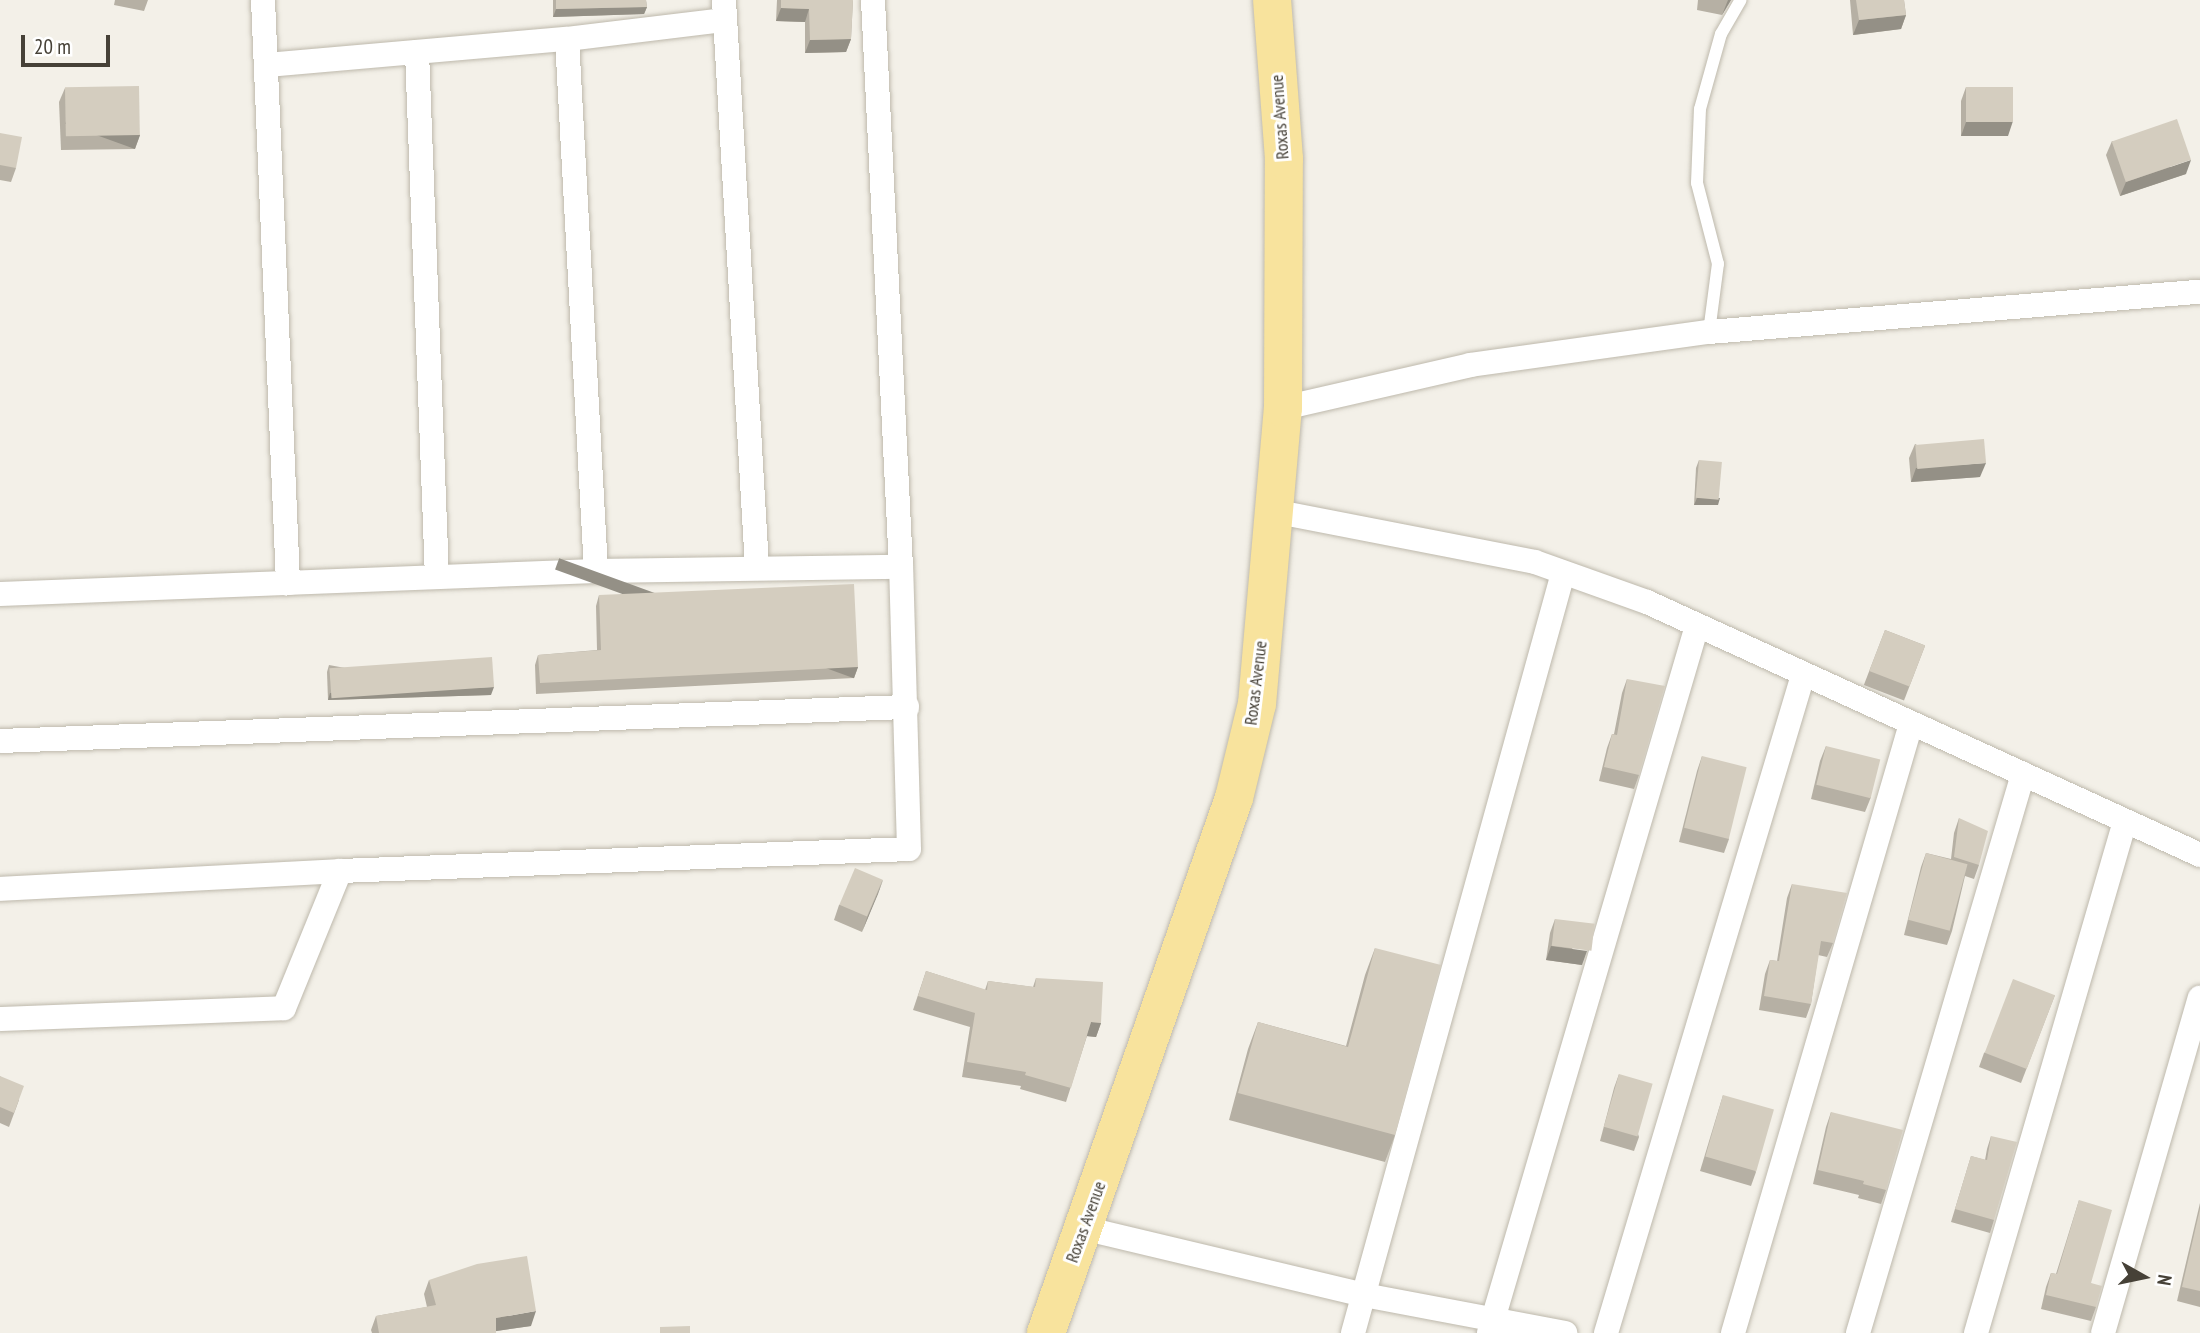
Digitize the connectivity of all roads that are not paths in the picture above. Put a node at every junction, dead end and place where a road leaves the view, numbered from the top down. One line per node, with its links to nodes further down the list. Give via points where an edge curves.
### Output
1 (263, 0): 8 (street)
2 (873, 0): 14 (street)
3 (1272, 0): 11 (main road, Roxas Avenue, via 1284,159)
4 (1741, 0): 10 (lane, via 1721,34 1699,109 1697,183 1718,264)
5 (725, 10): 6 (street); 13 (street)
6 (567, 39): 7 (street); 15 (street)
7 (417, 52): 8 (street); 17 (street)
8 (267, 65): 18 (street)
9 (2200, 292): 10 (street)
10 (1709, 332): 11 (street, via 1470,365)
11 (1283, 408): 12 (main road, Roxas Avenue)
12 (1273, 511): 16 (street, via 1535,562); 32 (main road, Roxas Avenue, via 1257,704 1234,798)
13 (757, 567): 14 (street); 15 (street)
14 (901, 567): 22 (street)
15 (596, 571): 17 (street)
16 (1563, 573): 20 (street, via 1647,602); 33 (street)
17 (437, 578): 18 (street)
18 (288, 583): 19 (street)
19 (0, 594)
20 (1697, 626): 21 (street); 34 (street)
21 (1804, 675): 23 (street); 38 (street)
22 (907, 707): 24 (street); 28 (street, via 909,849)
23 (1911, 724): 25 (street); 39 (street)
24 (0, 741)
25 (2023, 774): 26 (street); 40 (street)
26 (2125, 821): 27 (street); 41 (street)
27 (2200, 855)
28 (340, 870): 29 (street); 31 (street, via 284,1008)
29 (0, 889)
30 (2200, 998): 42 (street)
31 (0, 1019)
32 (1083, 1228): 33 (street); 35 (main road, Roxas Avenue)
33 (1364, 1295): 34 (street); 36 (street)
34 (1491, 1325): 37 (street)
35 (1046, 1333)
36 (1353, 1333)
37 (1565, 1333)
38 (1606, 1333)
39 (1733, 1333)
40 (1858, 1333)
41 (1976, 1333)
42 (2103, 1333)

